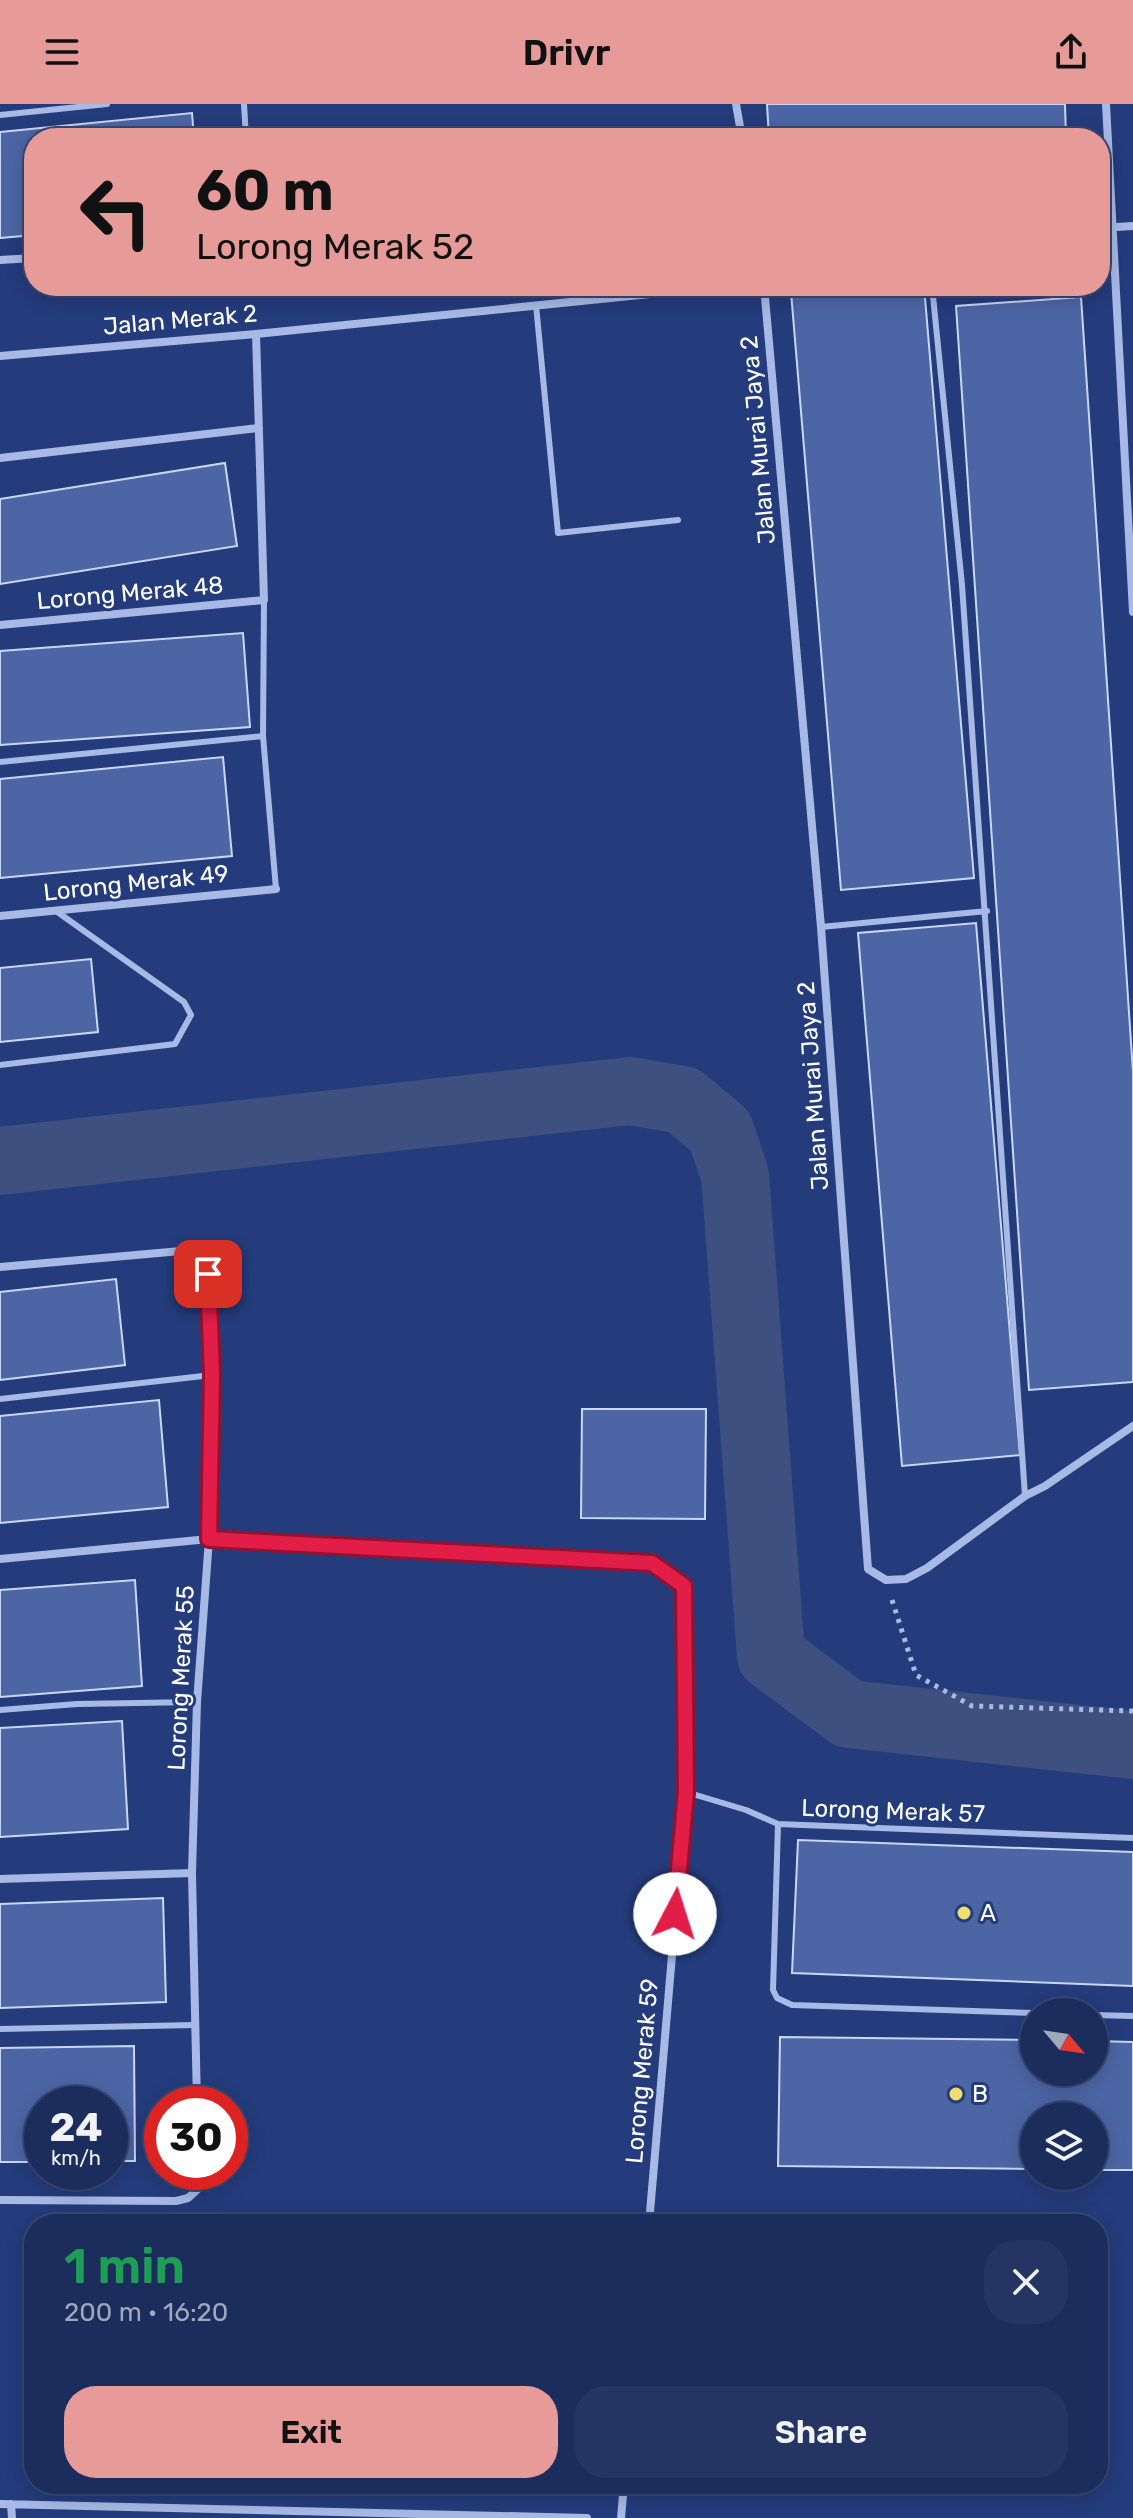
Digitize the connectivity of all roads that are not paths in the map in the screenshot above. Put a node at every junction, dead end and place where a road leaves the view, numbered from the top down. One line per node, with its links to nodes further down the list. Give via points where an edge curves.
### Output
1 (107, 104): 5 (lane)
2 (244, 104): 6 (lane)
3 (736, 104): 7 (street)
4 (1106, 104): 8 (street)
5 (0, 115)
6 (245, 128)
7 (740, 128)
8 (1108, 128)
9 (1110, 166): 12 (street)
10 (1133, 226): 12 (street)
11 (1110, 227): 12 (street)
12 (1114, 227): 23 (street)
13 (24, 259): 14 (street)
14 (0, 260)
15 (628, 296): 18 (street, Jalan Merak 2)
16 (765, 296): 34 (street, Jalan Murai Jaya 2)
17 (933, 296): 32 (lane)
18 (536, 305): 19 (street, Jalan Merak 2); 24 (lane, via 558,533)
19 (256, 334): 20 (street, Jalan Merak 2); 21 (street)
20 (0, 356)
21 (259, 428): 22 (street); 25 (street)
22 (0, 458)
23 (1130, 490): 26 (street)
24 (678, 520)
25 (264, 600): 27 (street, Lorong Merak 48); 28 (lane)
26 (1133, 612)
27 (0, 625)
28 (263, 736): 29 (lane); 30 (lane)
29 (0, 762)
30 (276, 889): 31 (street, Lorong Merak 49)
31 (56, 911): 33 (street, Lorong Merak 49); 35 (lane, via 184,1002 191,1015 175,1044)
32 (987, 911): 34 (lane); 40 (lane)
33 (0, 916)
34 (821, 927): 40 (street, Jalan Murai Jaya 2, via 868,1569 886,1580 906,1579)
35 (0, 1065)
36 (0, 1267): 37 (street, Lorong Merak 55, via 181,1251 199,1256 208,1274)
37 (212, 1375): 38 (lane); 41 (street, Lorong Merak 55)
38 (0, 1399)
39 (1133, 1426): 40 (street)
40 (1025, 1496)
41 (209, 1539): 42 (street); 43 (street, Lorong Merak 55); 45 (street, Lorong Merak 59, via 652,1563 684,1586)
42 (0, 1559)
43 (197, 1702): 44 (lane); 48 (street, Lorong Merak 55)
44 (0, 1710)
45 (686, 1792): 46 (lane); 58 (street, Lorong Merak 59)
46 (778, 1824): 47 (lane, Lorong Merak 57); 50 (lane, Lorong Merak 57, via 773,1990 777,1998 792,2005)
47 (1133, 1838)
48 (192, 1873): 49 (street); 53 (street, Lorong Merak 55)
49 (0, 1879)
50 (1020, 2013)
51 (1108, 2015): 52 (lane)
52 (1133, 2016)
53 (195, 2025): 54 (lane); 55 (street, Lorong Merak 55)
54 (0, 2029)
55 (197, 2086)
56 (197, 2190): 57 (street, via 176,2201)
57 (0, 2200)
58 (650, 2214)
59 (623, 2494): 68 (street)
60 (0, 2504): 61 (street)
61 (11, 2504): 62 (street); 65 (street)
62 (165, 2507): 63 (street); 66 (lane)
63 (316, 2515): 64 (street)
64 (462, 2516): 67 (street)
65 (12, 2518)
66 (165, 2518)
67 (587, 2518)
68 (621, 2518)

